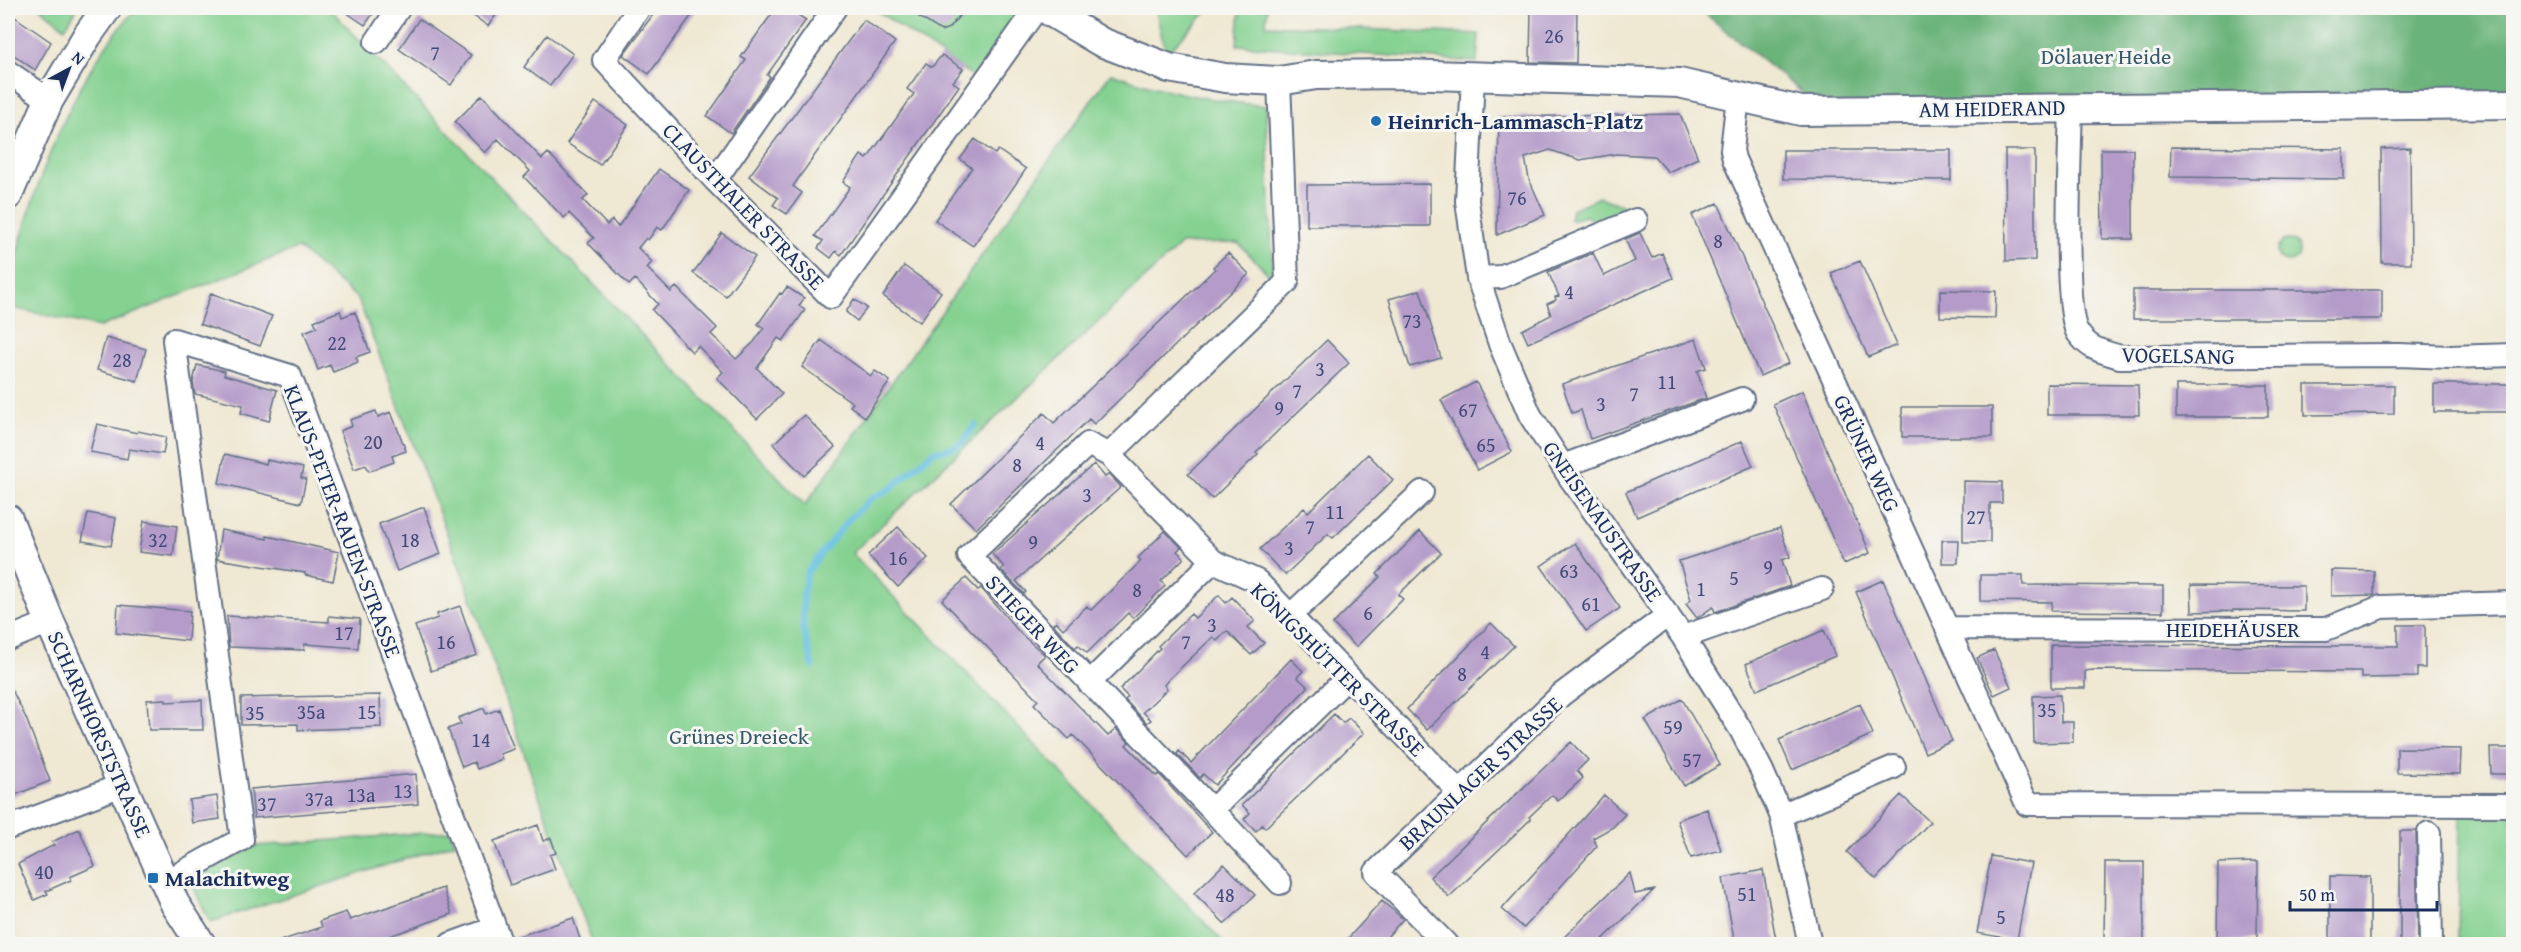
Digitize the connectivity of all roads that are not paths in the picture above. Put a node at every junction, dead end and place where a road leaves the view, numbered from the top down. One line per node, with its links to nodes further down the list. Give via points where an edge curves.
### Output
1 (107, 8): 12 (street)
2 (399, 8): 7 (street)
3 (639, 8): 15 (street, CLAUSTHALER STRASSE, via 604,60)
4 (835, 8): 15 (street)
5 (1037, 8): 15 (street, CLAUSTHALER STRASSE, via 831,297)
6 (1044, 8): 10 (street, via 1101,42 1169,68 1225,78)
7 (376, 42)
8 (8, 72): 12 (street)
9 (1473, 77): 10 (street, via 1316,75); 11 (street, AM HEIDERAND, via 1679,82); 18 (street, GNEISENAUSTRASSE, via 1467,201)
10 (1279, 81): 22 (street, via 1287,282)
11 (1738, 97): 14 (street, AM HEIDERAND, via 1801,111); 32 (street, GRÜNER WEG, via 1734,159)
12 (49, 100): 16 (street)
13 (2514, 104): 14 (street, AM HEIDERAND)
14 (2071, 108): 19 (street, VOGELSANG, via 2069,278 2076,331 2093,349 2120,357)
15 (715, 180)
16 (8, 195)
17 (1636, 220): 18 (street, via 1500,277)
18 (1478, 278): 23 (street, GNEISENAUSTRASSE, via 1514,380 1530,415)
19 (2514, 355)
20 (1742, 399): 23 (street)
21 (1088, 444): 22 (street, KÖNIGSHÜTTER STRASSE); 36 (street, STIEGER WEG, via 969,556)
22 (1109, 455): 26 (street, KÖNIGSHÜTTER STRASSE)
23 (1563, 466): 29 (street, GNEISENAUSTRASSE)
24 (1422, 492): 30 (street)
25 (8, 519): 31 (street, SCHARNHORSTSTRASSE)
26 (1214, 561): 30 (street, KÖNIGSHÜTTER STRASSE, via 1257,581); 36 (street)
27 (1822, 589): 33 (street)
28 (2514, 603): 32 (street, HEIDEHÄUSER, via 2381,607 2326,630)
29 (1668, 615): 33 (street, GNEISENAUSTRASSE); 39 (street, BRAUNLAGER STRASSE, via 1561,695)
30 (1290, 616): 35 (street, KÖNIGSHÜTTER STRASSE)
31 (50, 622): 34 (street); 38 (street, SCHARNHORSTSTRASSE)
32 (1947, 628): 40 (street, GRÜNER WEG, via 2027,804)
33 (1683, 637): 42 (street, GNEISENAUSTRASSE, via 1741,730)
34 (8, 639)
35 (1348, 677): 39 (street, KÖNIGSHÜTTER STRASSE); 41 (street)
36 (1089, 684): 41 (street, STIEGER WEG)
37 (1894, 767): 42 (street)
38 (122, 785): 43 (street); 45 (street, SCHARNHORSTSTRASSE)
39 (1459, 792): 50 (street, BRAUNLAGER STRASSE, via 1376,872)
40 (2514, 804)
41 (1212, 810): 46 (street, STIEGER WEG)
42 (1781, 815): 51 (street, GNEISENAUSTRASSE)
43 (8, 828)
44 (2429, 833): 52 (street)
45 (165, 882): 47 (street, KLAUS-PETER-RAUEN-STRASSE, via 242,839 174,340 290,376); 48 (street, SCHARNHORSTSTRASSE)
46 (1280, 883)
47 (498, 936): 49 (street, KLAUS-PETER-RAUEN-STRASSE)
48 (201, 945)
49 (452, 945)
50 (1446, 945)
51 (1810, 945)
52 (2431, 945)

